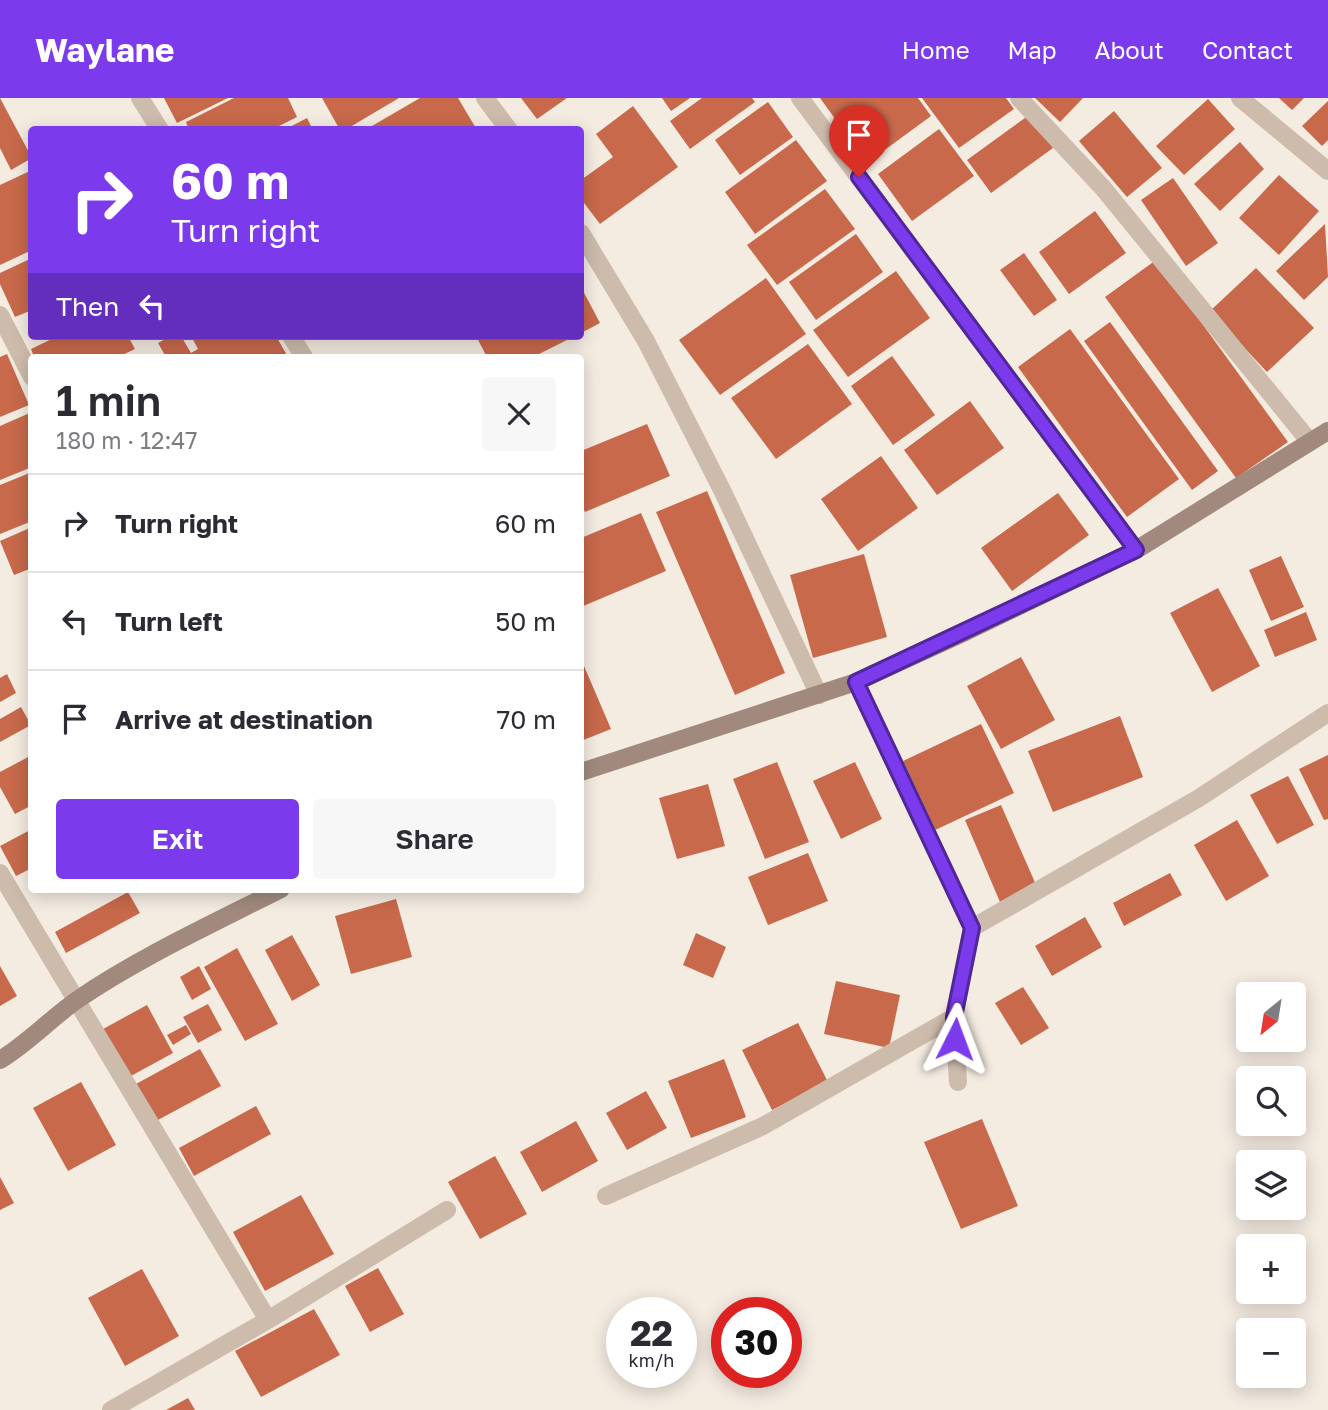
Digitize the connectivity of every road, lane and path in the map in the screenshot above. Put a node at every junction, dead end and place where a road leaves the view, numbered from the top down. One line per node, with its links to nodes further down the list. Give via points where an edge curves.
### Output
1 (140, 98): 6 (street)
2 (485, 98): 7 (street)
3 (800, 98): 14 (street)
4 (1019, 98): 13 (street, via 1104,188)
5 (1240, 98): 8 (street)
6 (158, 126)
7 (506, 126)
8 (1328, 171)
9 (584, 238): 16 (street, via 646,341)
10 (0, 315): 11 (street)
11 (28, 369)
12 (1328, 430): 13 (street)
13 (1310, 442): 14 (street)
14 (1136, 550): 15 (street)
15 (856, 682): 16 (street); 21 (street)
16 (819, 695): 18 (street)
17 (1328, 713): 21 (street, via 1199,798)
18 (584, 771)
19 (0, 873): 22 (street)
20 (273, 893): 22 (street)
21 (972, 928): 23 (street)
22 (76, 1001): 24 (street); 28 (street)
23 (954, 1017): 25 (street); 26 (street, via 763,1126)
24 (0, 1060)
25 (958, 1082)
26 (606, 1196)
27 (447, 1210): 28 (street)
28 (268, 1320): 29 (street)
29 (111, 1410)

